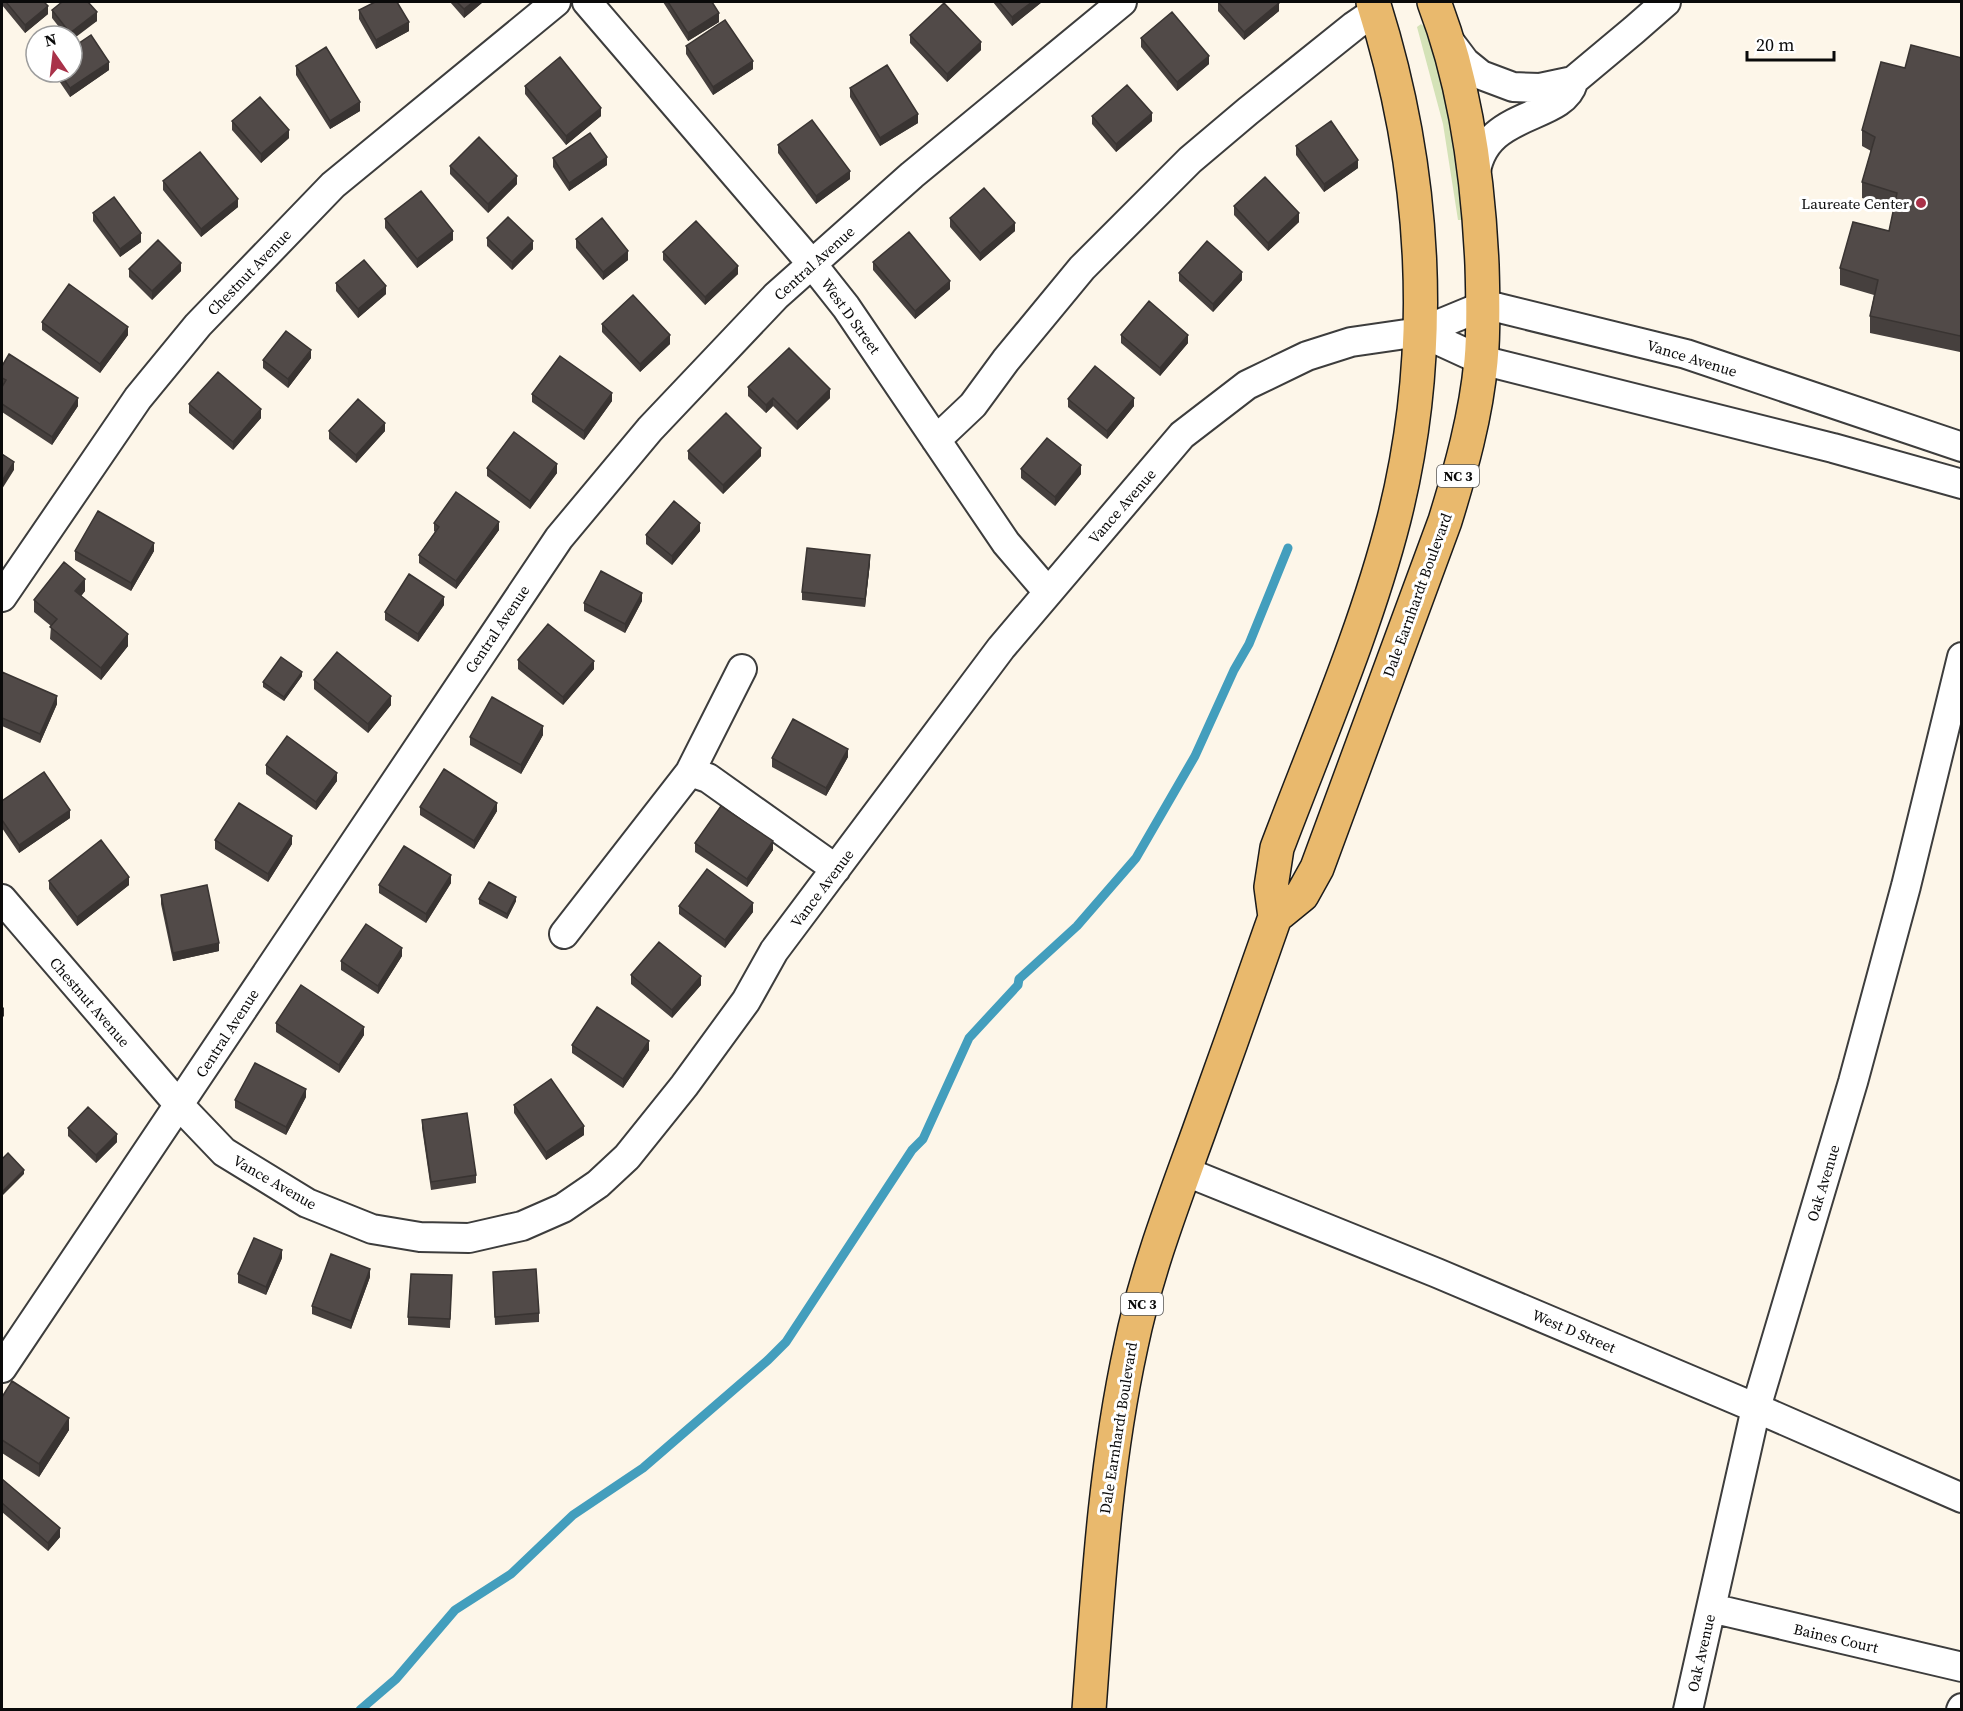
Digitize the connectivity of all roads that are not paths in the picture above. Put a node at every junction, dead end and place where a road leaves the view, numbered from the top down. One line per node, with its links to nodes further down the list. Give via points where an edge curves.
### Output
1 (556, 2): 18 (street, Chestnut Avenue, via 333,185 198,326 138,398)
2 (586, 2): 10 (street, West D Street)
3 (1122, 2): 10 (street, Central Avenue)
4 (1434, 2): 7 (main road, Dale Earnhardt Boulevard / NC 3)
5 (1666, 2): 8 (street)
6 (1374, 6): 12 (main road, Dale Earnhardt Boulevard / NC 3, via 1397,89 1415,188); 14 (street, via 1190,160 1082,268 973,405)
7 (1445, 34): 8 (street, via 1471,67 1500,83 1540,88); 9 (main road, Dale Earnhardt Boulevard / NC 3, via 1460,86)
8 (1573, 81): 9 (street, via 1562,98 1491,139 1480,155)
9 (1475, 179): 11 (main road, Dale Earnhardt Boulevard / NC 3)
10 (812, 264): 14 (street, West D Street, via 846,307); 27 (street, Central Avenue, via 776,296 650,429 559,538)
11 (1483, 306): 12 (street, Vance Avenue); 13 (main road, Dale Earnhardt Boulevard / NC 3); 15 (street, Vance Avenue, via 1516,310 1679,352)
12 (1420, 332): 13 (street); 17 (street, Vance Avenue, via 1330,348 1247,385 1182,435); 25 (main road, Dale Earnhardt Boulevard / NC 3, via 1413,418 1393,522 1362,621 1277,848 1271,888)
13 (1481, 360): 16 (street); 25 (main road, Dale Earnhardt Boulevard / NC 3, via 1473,418 1453,496 1317,868 1302,895)
14 (936, 440): 17 (street, West D Street, via 1006,543)
15 (1962, 447)
16 (1962, 484)
17 (1048, 592): 23 (street, Vance Avenue, via 1001,648)
18 (2, 597)
19 (1961, 660): 21 (street, Oak Avenue)
20 (742, 669): 22 (street)
21 (1950, 754): 32 (street, Oak Avenue, via 1906,886)
22 (690, 772): 23 (street, via 708,778); 26 (street)
23 (836, 869): 27 (street, Vance Avenue, via 774,951 746,1001 627,1157 598,1184 563,1208 522,1226 469,1238 420,1237 372,1229 307,1203 224,1152)
24 (2, 899): 27 (street, Chestnut Avenue)
25 (1275, 917): 28 (main road, Dale Earnhardt Boulevard / NC 3)
26 (564, 934)
27 (179, 1105): 29 (street, Central Avenue)
28 (1184, 1171): 32 (street, West D Street); 36 (main road, Dale Earnhardt Boulevard / NC 3, via 1131,1344 1114,1434 1101,1536)
29 (31, 1326): 30 (street); 31 (street, Central Avenue)
30 (2, 1332)
31 (2, 1368)
32 (1756, 1408): 33 (street, West D Street); 34 (street, Oak Avenue)
33 (1962, 1498)
34 (1711, 1608): 35 (street, Baines Court); 37 (street, Oak Avenue)
35 (1962, 1667)
36 (1089, 1710)
37 (1688, 1710)

